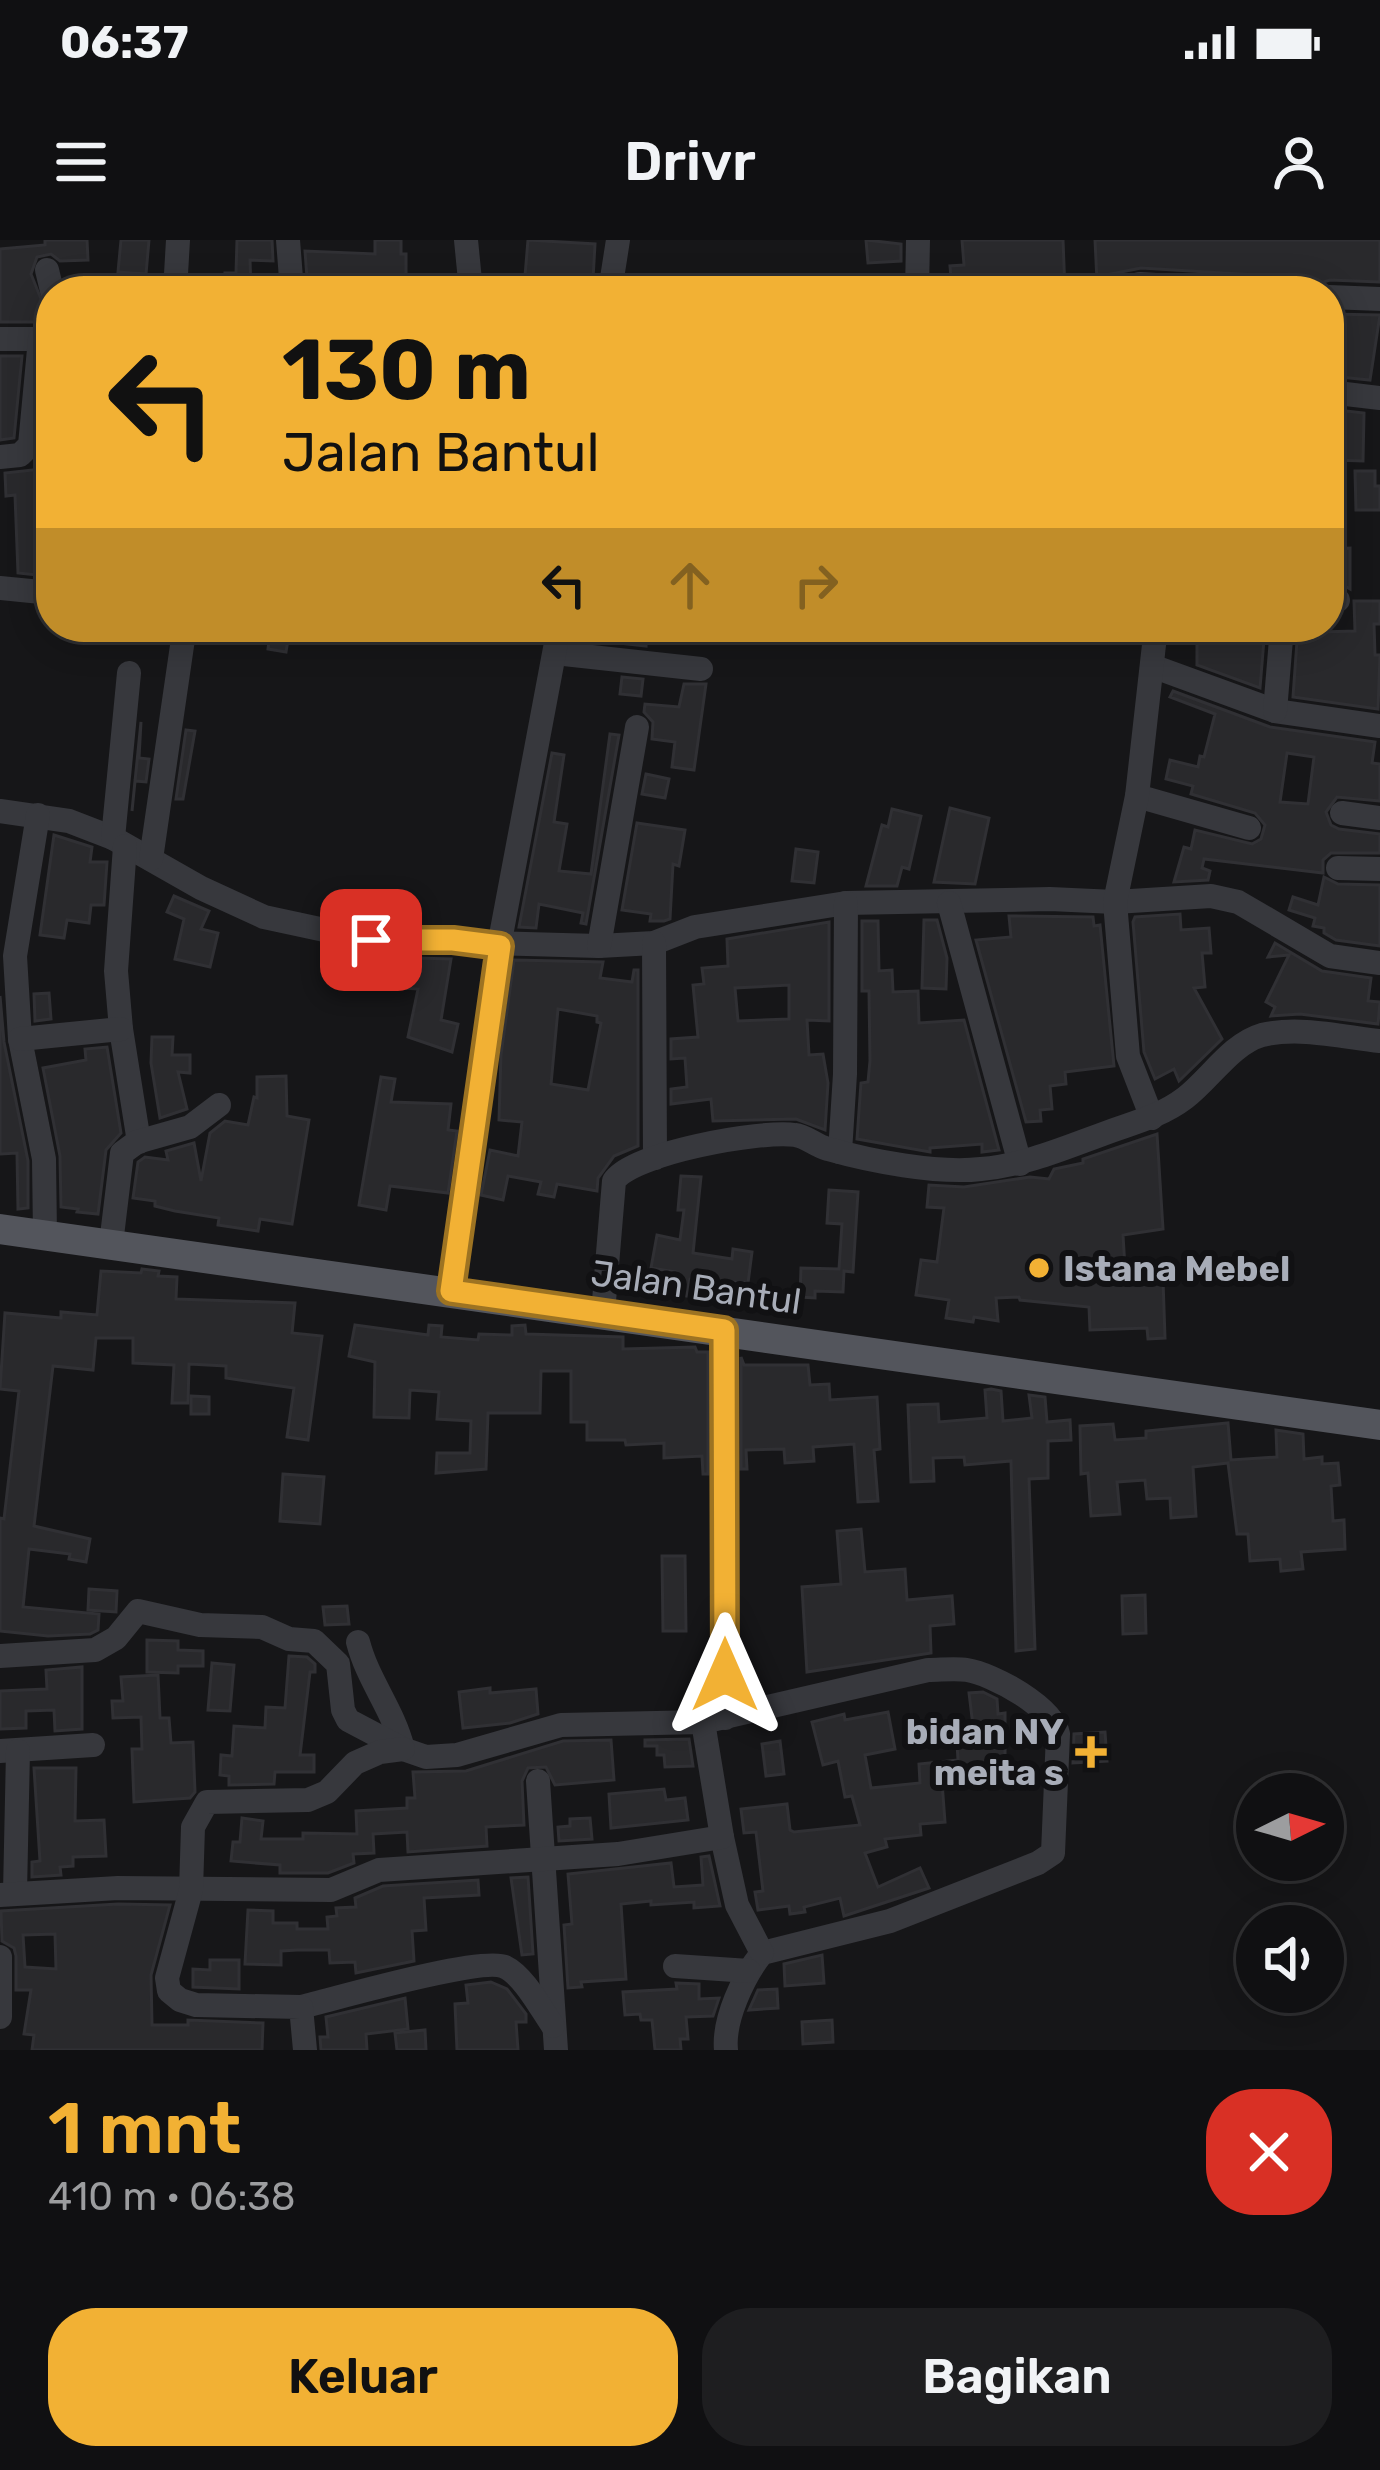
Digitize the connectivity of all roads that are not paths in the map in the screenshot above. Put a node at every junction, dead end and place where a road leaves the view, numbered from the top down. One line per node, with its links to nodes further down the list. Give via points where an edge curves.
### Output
1 (178, 240): 6 (street)
2 (288, 240): 7 (street)
3 (466, 240): 8 (street)
4 (618, 240): 9 (street)
5 (918, 240): 10 (street)
6 (176, 276)
7 (291, 276)
8 (470, 276)
9 (612, 276)
10 (917, 276)
11 (1344, 298): 12 (street)
12 (1380, 299)
13 (0, 339): 14 (street)
14 (36, 339)
15 (1344, 394): 16 (street)
16 (1380, 398)
17 (36, 403): 18 (street, via 30,445)
18 (0, 457)
19 (0, 588): 20 (street)
20 (36, 592)
21 (173, 642): 39 (street)
22 (557, 642): 46 (street)
23 (567, 642): 27 (street)
24 (1154, 642): 26 (street)
25 (1281, 642): 29 (street)
26 (1152, 666): 29 (street); 32 (street)
27 (701, 668)
28 (130, 673): 38 (street)
29 (1275, 711): 30 (street)
30 (1380, 726)
31 (637, 727): 47 (street)
32 (1137, 796): 37 (street); 42 (street)
33 (0, 812): 35 (street)
34 (1342, 813): 36 (street)
35 (38, 815): 38 (street); 48 (street)
36 (1380, 818)
37 (1249, 828)
38 (119, 842): 39 (street); 50 (street)
39 (151, 859): 46 (street, via 264,917 323,932)
40 (1338, 868): 41 (street)
41 (1380, 869)
42 (1114, 902): 44 (street); 49 (street, via 1224,897 1330,956); 54 (street, via 1128,1056)
43 (846, 903): 44 (street); 45 (street, via 694,927); 56 (street)
44 (950, 903): 58 (street)
45 (654, 943): 47 (street); 57 (street)
46 (500, 946): 47 (street); 62 (street)
47 (599, 946)
48 (7, 956): 52 (street)
49 (1380, 963)
50 (121, 1029): 52 (street); 55 (street)
51 (1380, 1041): 54 (street, via 1264,1035)
52 (14, 1056): 60 (street, via 44,1159)
53 (220, 1105): 55 (street, via 190,1126)
54 (1152, 1118): 58 (street)
55 (139, 1142): 61 (street, via 122,1153)
56 (840, 1152): 57 (street, via 792,1134); 58 (street, via 936,1168)
57 (655, 1158): 63 (street, via 614,1181)
58 (1020, 1164)
59 (0, 1229): 60 (main road, Jalan Bantul)
60 (45, 1235): 61 (main road, Jalan Bantul)
61 (111, 1244): 62 (main road, Jalan Bantul)
62 (452, 1282): 63 (main road, Jalan Bantul)
63 (603, 1313): 64 (main road, Jalan Bantul)
64 (724, 1330): 65 (main road, Jalan Bantul); 68 (street)
65 (1380, 1425)
66 (358, 1642): 70 (street)
67 (0, 1657): 70 (street, via 95,1650 139,1612 262,1627 324,1649 338,1664 348,1720)
68 (714, 1720): 70 (street, via 561,1725 438,1757); 73 (street); 78 (street, via 928,1670 963,1669 994,1677 1058,1728 1050,1857 890,1921)
69 (92, 1744): 71 (street)
70 (403, 1749): 75 (street, via 355,1763 328,1792 308,1799 207,1802 193,1827)
71 (9, 1751): 76 (street)
72 (538, 1781): 74 (street)
73 (722, 1838): 74 (street); 78 (street)
74 (543, 1859): 75 (street, via 379,1870 331,1890); 82 (street)
75 (191, 1890): 76 (street); 80 (street, via 166,1978 173,1996 205,2006)
76 (7, 1894)
77 (0, 1957): 81 (street)
78 (755, 1962): 79 (street); 84 (street, via 724,2035)
79 (675, 1966)
80 (301, 2007): 82 (street, via 495,1965 512,1972); 83 (street)
81 (0, 2017)
82 (554, 2038)
83 (305, 2050)
84 (726, 2050)

